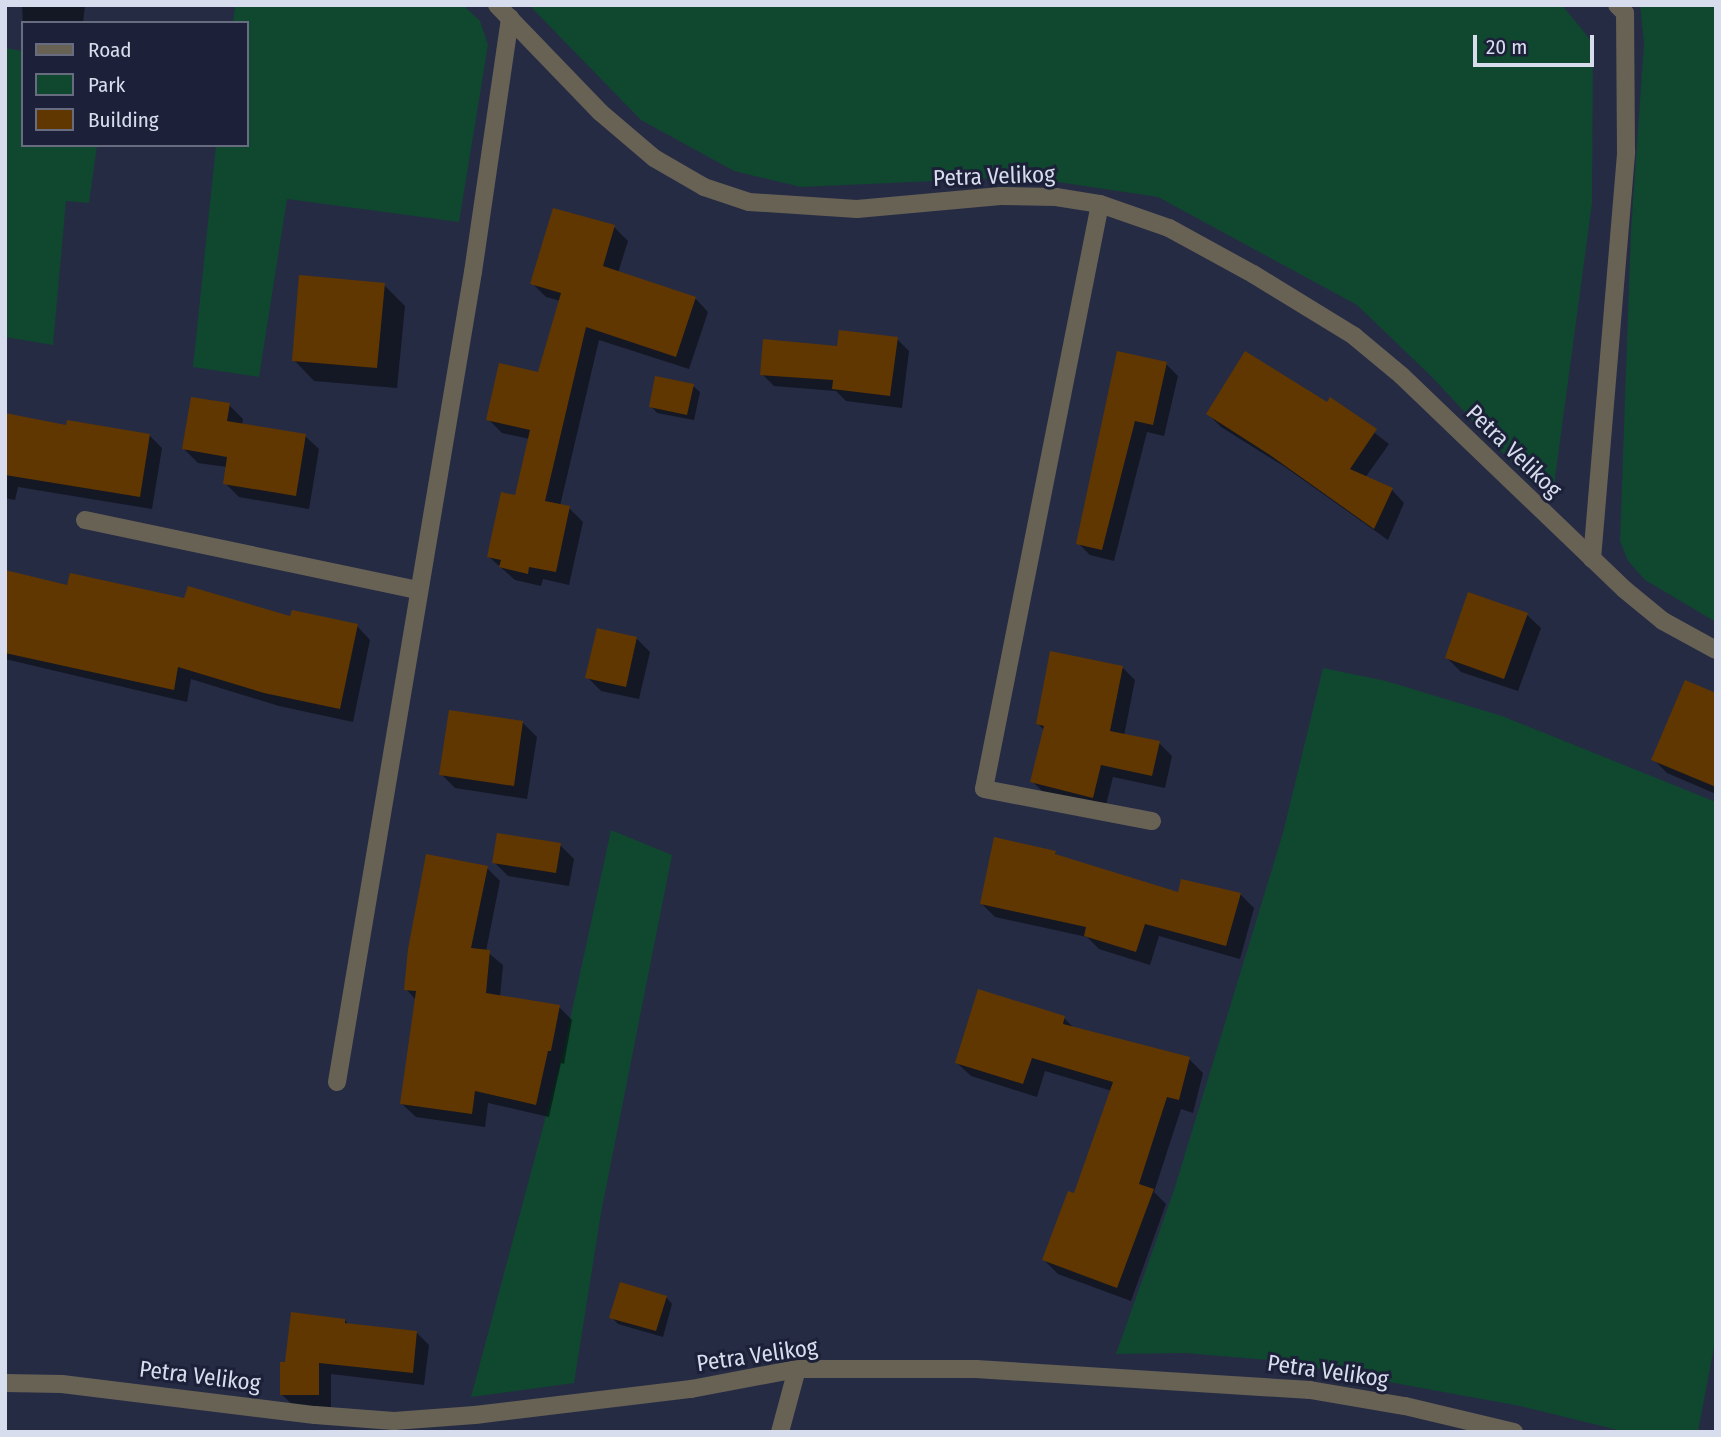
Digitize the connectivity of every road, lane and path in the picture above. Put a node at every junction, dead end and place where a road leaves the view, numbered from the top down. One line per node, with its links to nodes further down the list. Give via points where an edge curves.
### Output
1 (497, 5): 3 (street, Petra Velikog)
2 (1618, 5): 6 (street, Petra Velikog, via 1625,13 1626,151)
3 (510, 18): 4 (street, Petra Velikog, via 600,112 654,158 704,187 749,202 857,209 1000,196); 7 (street, via 473,272)
4 (1100, 204): 6 (street, Petra Velikog, via 1169,228 1354,336 1402,376); 9 (street, via 984,789)
5 (85, 520): 7 (street)
6 (1592, 559): 8 (street, Petra Velikog, via 1663,621)
7 (417, 590): 10 (street)
8 (1716, 650)
9 (1152, 821)
10 (337, 1082)
11 (797, 1369): 12 (street, Petra Velikog, via 691,1389 394,1421 62,1384); 13 (street); 14 (street, Petra Velikog, via 976,1369 1297,1389 1405,1406)
12 (5, 1383)
13 (780, 1432)
14 (1514, 1432)

